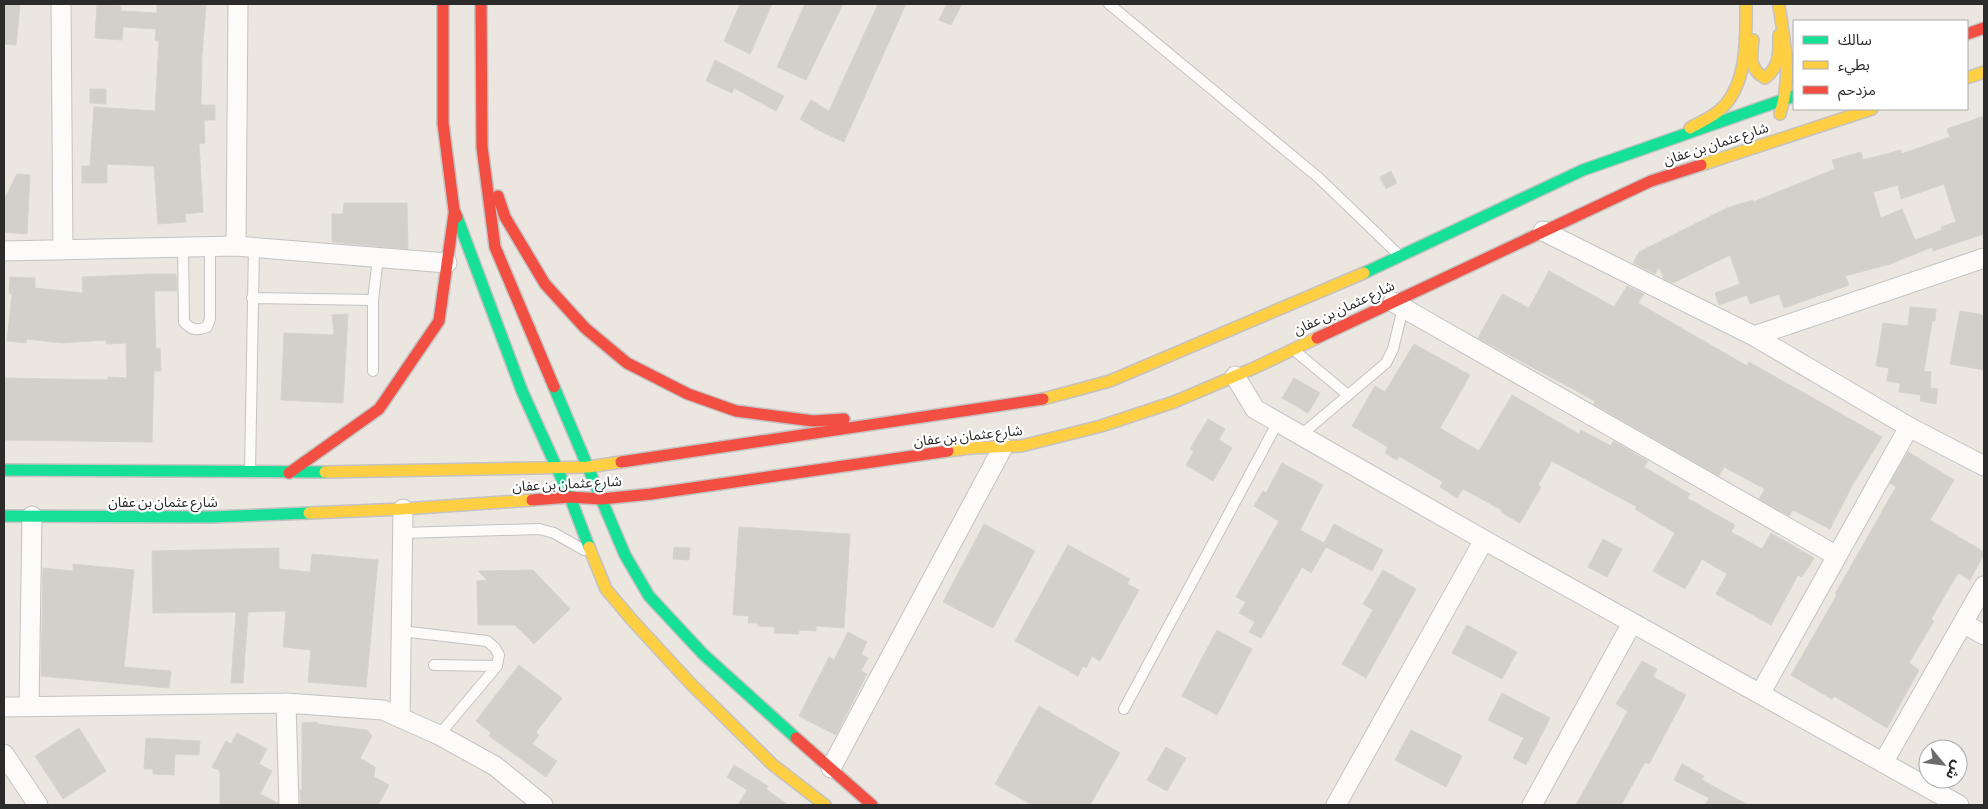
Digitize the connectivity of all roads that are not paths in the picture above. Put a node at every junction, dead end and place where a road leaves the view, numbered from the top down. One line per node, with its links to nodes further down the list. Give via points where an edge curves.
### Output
1 (61, 4): 23 (street)
2 (238, 4): 21 (street)
3 (443, 4): 18 (main road, via 444,123)
4 (481, 4): 16 (main road)
5 (1109, 4): 25 (lane, via 1319,178)
6 (1747, 4): 7 (main road, via 1753,34 1751,64 1756,74 1765,78 1773,74 1779,62); 15 (main road, via 1741,68 1733,90 1720,109)
7 (1779, 5): 10 (main road); 13 (main road)
8 (1984, 28): 9 (main road)
9 (1968, 34)
10 (1793, 40)
11 (1984, 72): 12 (main road)
12 (1968, 78)
13 (1790, 97): 15 (main road, شارع عثمان بن عفان); 17 (main road, via 1758,141)
14 (1869, 110): 17 (main road, شارع عثمان بن عفان)
15 (1677, 136): 25 (main road, شارع عثمان بن عفان, via 1583,170)
16 (482, 147): 39 (main road, via 505,217 545,284 585,328 627,363 688,394 736,411 813,421); 46 (main road, via 495,247)
17 (1737, 153): 19 (main road, شارع عثمان بن عفان, via 1651,181)
18 (454, 210): 28 (main road); 45 (main road, via 522,390)
19 (1543, 231): 31 (main road, شارع عثمان بن عفان); 32 (street)
20 (210, 246): 21 (street); 22 (street); 22 (lane, via 210,319 207,327 199,330 189,328 184,322)
21 (245, 246): 26 (street); 29 (lane)
22 (183, 247): 23 (street)
23 (64, 250): 24 (street)
24 (4, 251)
25 (1400, 257): 34 (main road, شارع عثمان بن عفان)
26 (378, 258): 28 (street); 30 (lane)
27 (1984, 258): 32 (street)
28 (447, 263): 49 (main road, via 439,321 379,409)
29 (252, 298): 30 (lane); 48 (lane)
30 (373, 300): 35 (lane)
31 (1398, 305): 33 (main road, شارع عثمان بن عفان); 38 (lane, via 1391,356); 58 (street)
32 (1754, 336): 41 (street)
33 (1293, 349): 36 (main road, شارع عثمان بن عفان); 38 (lane)
34 (1160, 361): 37 (main road); 39 (main road, شارع عثمان بن عفان, via 1110,381 1032,402)
35 (373, 371)
36 (1235, 376): 40 (street, via 1255,409); 43 (main road, شارع عثمان بن عفان, via 1174,402 1101,426 1021,446)
37 (1116, 391)
38 (1348, 395): 42 (lane)
39 (928, 416): 46 (main road, شارع عثمان بن عفان)
40 (1278, 422): 42 (street); 70 (lane)
41 (1908, 427): 44 (street); 58 (street)
42 (1301, 435): 56 (street)
43 (994, 444): 51 (main road, شارع عثمان بن عفان); 75 (street)
44 (1984, 466)
45 (556, 467): 46 (main road, شارع عثمان بن عفان); 49 (main road, شارع عثمان بن عفان); 50 (main road)
46 (588, 467): 51 (main road)
47 (4, 470): 48 (main road, شارع عثمان بن عفان)
48 (250, 473): 49 (main road, شارع عثمان بن عفان)
49 (290, 473)
50 (570, 497): 51 (main road, شارع عثمان بن عفان); 52 (main road, شارع عثمان بن عفان); 57 (main road)
51 (601, 499): 75 (main road, via 625,554 649,596 702,654)
52 (403, 509): 54 (main road, شارع عثمان بن عفان, via 211,517); 55 (street)
53 (4, 516): 54 (main road, شارع عثمان بن عفان)
54 (32, 516): 68 (street)
55 (403, 533): 57 (lane, via 539,530 554,533); 62 (street)
56 (1484, 540): 60 (street); 81 (street)
57 (593, 556): 79 (main road, via 606,589 691,684 773,765)
58 (1837, 556): 66 (street)
59 (1984, 586): 61 (street)
60 (1632, 622): 66 (street); 82 (street)
61 (1963, 623): 63 (street); 74 (street)
62 (401, 631): 65 (lane, via 486,640 499,655); 71 (street)
63 (1984, 635)
64 (434, 665): 65 (lane)
65 (496, 666): 72 (lane)
66 (1760, 694): 74 (street)
67 (286, 703): 68 (street); 71 (street, via 383,710); 77 (street)
68 (28, 706): 69 (street)
69 (4, 707)
70 (1124, 709)
71 (400, 718): 72 (street)
72 (439, 735): 78 (street, via 494,766)
73 (4, 754): 76 (street)
74 (1884, 763): 83 (street)
75 (831, 768): 80 (main road)
76 (38, 805)
77 (289, 805)
78 (543, 805)
79 (825, 805)
80 (872, 805)
81 (1336, 805)
82 (1532, 805)
83 (1959, 805)

